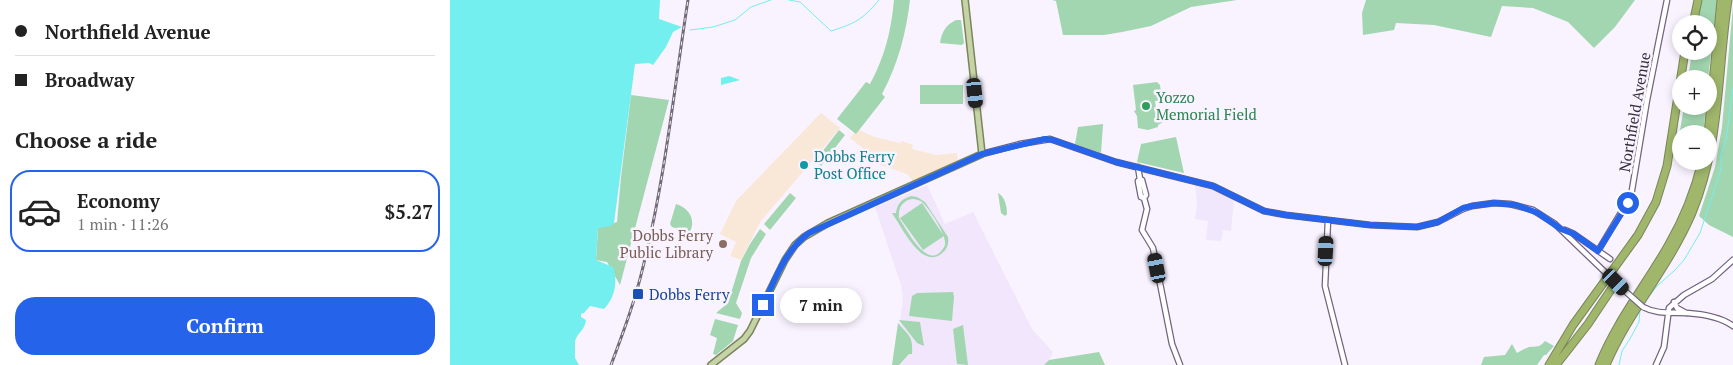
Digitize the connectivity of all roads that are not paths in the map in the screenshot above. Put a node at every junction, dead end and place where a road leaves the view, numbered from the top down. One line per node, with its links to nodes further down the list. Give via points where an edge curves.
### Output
1 (965, 0): 10 (main road)
2 (1667, 0): 18 (main road, Northfield Avenue, via 1631,196)
3 (1696, 0): 6 (highway)
4 (1722, 0): 9 (highway)
5 (1728, 0): 34 (highway, via 1716,124 1701,189 1678,242 1627,322)
6 (1694, 15)
7 (1685, 60): 15 (highway, via 1665,175 1652,211)
8 (1678, 115): 27 (highway, via 1670,166 1659,202 1641,236)
9 (1709, 125)
10 (982, 154): 11 (main road, via 1050,139); 29 (main road, via 804,236 785,260 750,331)
11 (1138, 167): 13 (main road, via 1213,186 1264,211); 30 (main road, via 1141,196 1147,209 1142,230 1153,248 1172,344)
12 (1699, 170): 33 (highway, via 1673,237 1620,321)
13 (1328, 220): 14 (main road, via 1417,227 1438,222 1463,208 1504,203 1533,210); 31 (main road, via 1325,286)
14 (1561, 229): 16 (main road); 17 (main road)
15 (1632, 243): 19 (highway, via 1618,259); 22 (highway)
16 (1592, 247): 17 (main road); 18 (main road)
17 (1583, 250): 21 (main road)
18 (1598, 251): 19 (main road)
19 (1607, 257): 21 (main road, via 1598,258); 22 (highway, via 1614,265)
20 (1733, 260): 24 (main road, via 1712,279)
21 (1597, 264): 22 (main road)
22 (1609, 274): 23 (main road, bridge); 32 (highway, via 1573,325)
23 (1615, 283): 25 (main road, bridge, via 1643,307); 27 (highway)
24 (1674, 302): 25 (main road); 26 (main road, via 1677,308)
25 (1668, 313): 26 (main road); 35 (main road, via 1664,347)
26 (1687, 313): 28 (main road, via 1721,320)
27 (1589, 314): 32 (highway)
28 (1733, 326)
29 (711, 365)
30 (1180, 365)
31 (1345, 365)
32 (1552, 365)
33 (1599, 365)
34 (1606, 365)
35 (1656, 365)

